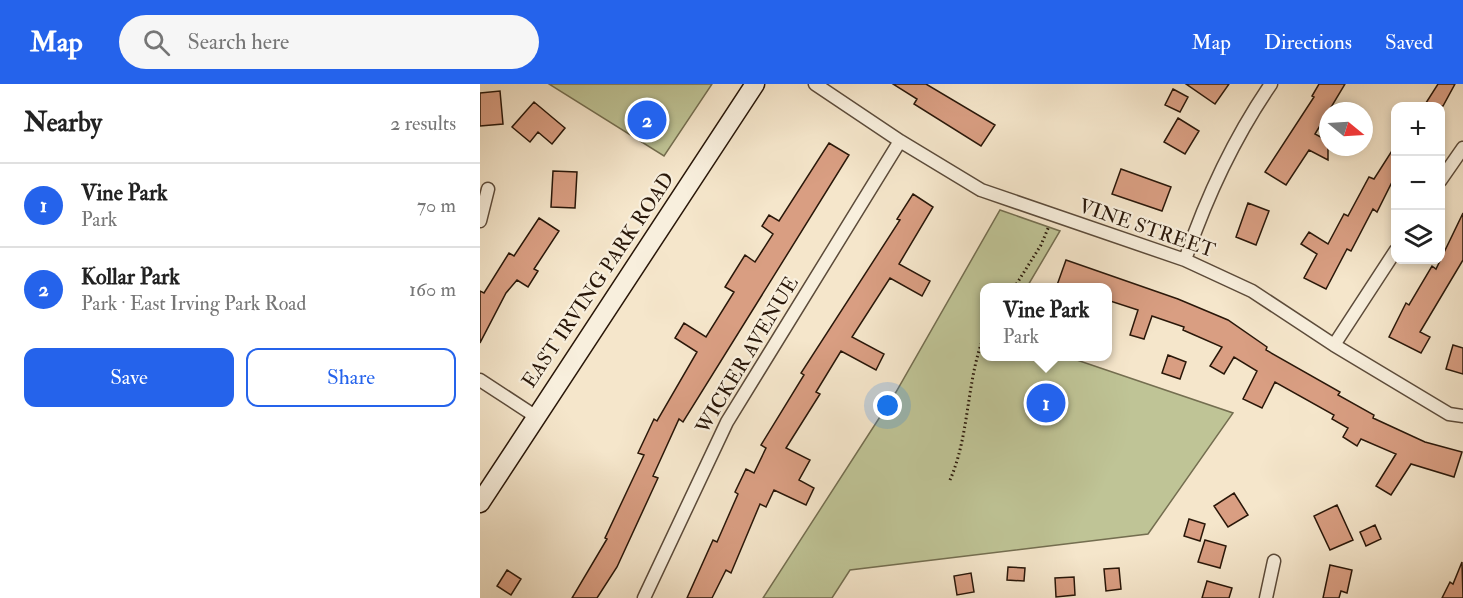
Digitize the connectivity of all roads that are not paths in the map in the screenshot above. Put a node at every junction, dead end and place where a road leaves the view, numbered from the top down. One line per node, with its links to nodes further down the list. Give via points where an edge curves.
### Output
1 (755, 84): 13 (main road, EAST IRVING PARK ROAD)
2 (815, 84): 4 (street, VINE STREET)
3 (1271, 84): 10 (street, via 1245,123 1195,229)
4 (900, 141): 10 (street, VINE STREET, via 981,190); 17 (street, WICKER AVENUE, via 727,422)
5 (1463, 148): 6 (street)
6 (1445, 174)
7 (488, 189): 8 (street)
8 (480, 221)
9 (1391, 256): 11 (street)
10 (1185, 260): 11 (street, VINE STREET, via 1252,291)
11 (1334, 345): 14 (street, VINE STREET, via 1449,414)
12 (480, 380): 13 (street)
13 (535, 416): 15 (main road, EAST IRVING PARK ROAD)
14 (1463, 416)
15 (480, 502)
16 (1274, 561): 18 (street)
17 (644, 598)
18 (1266, 598)

